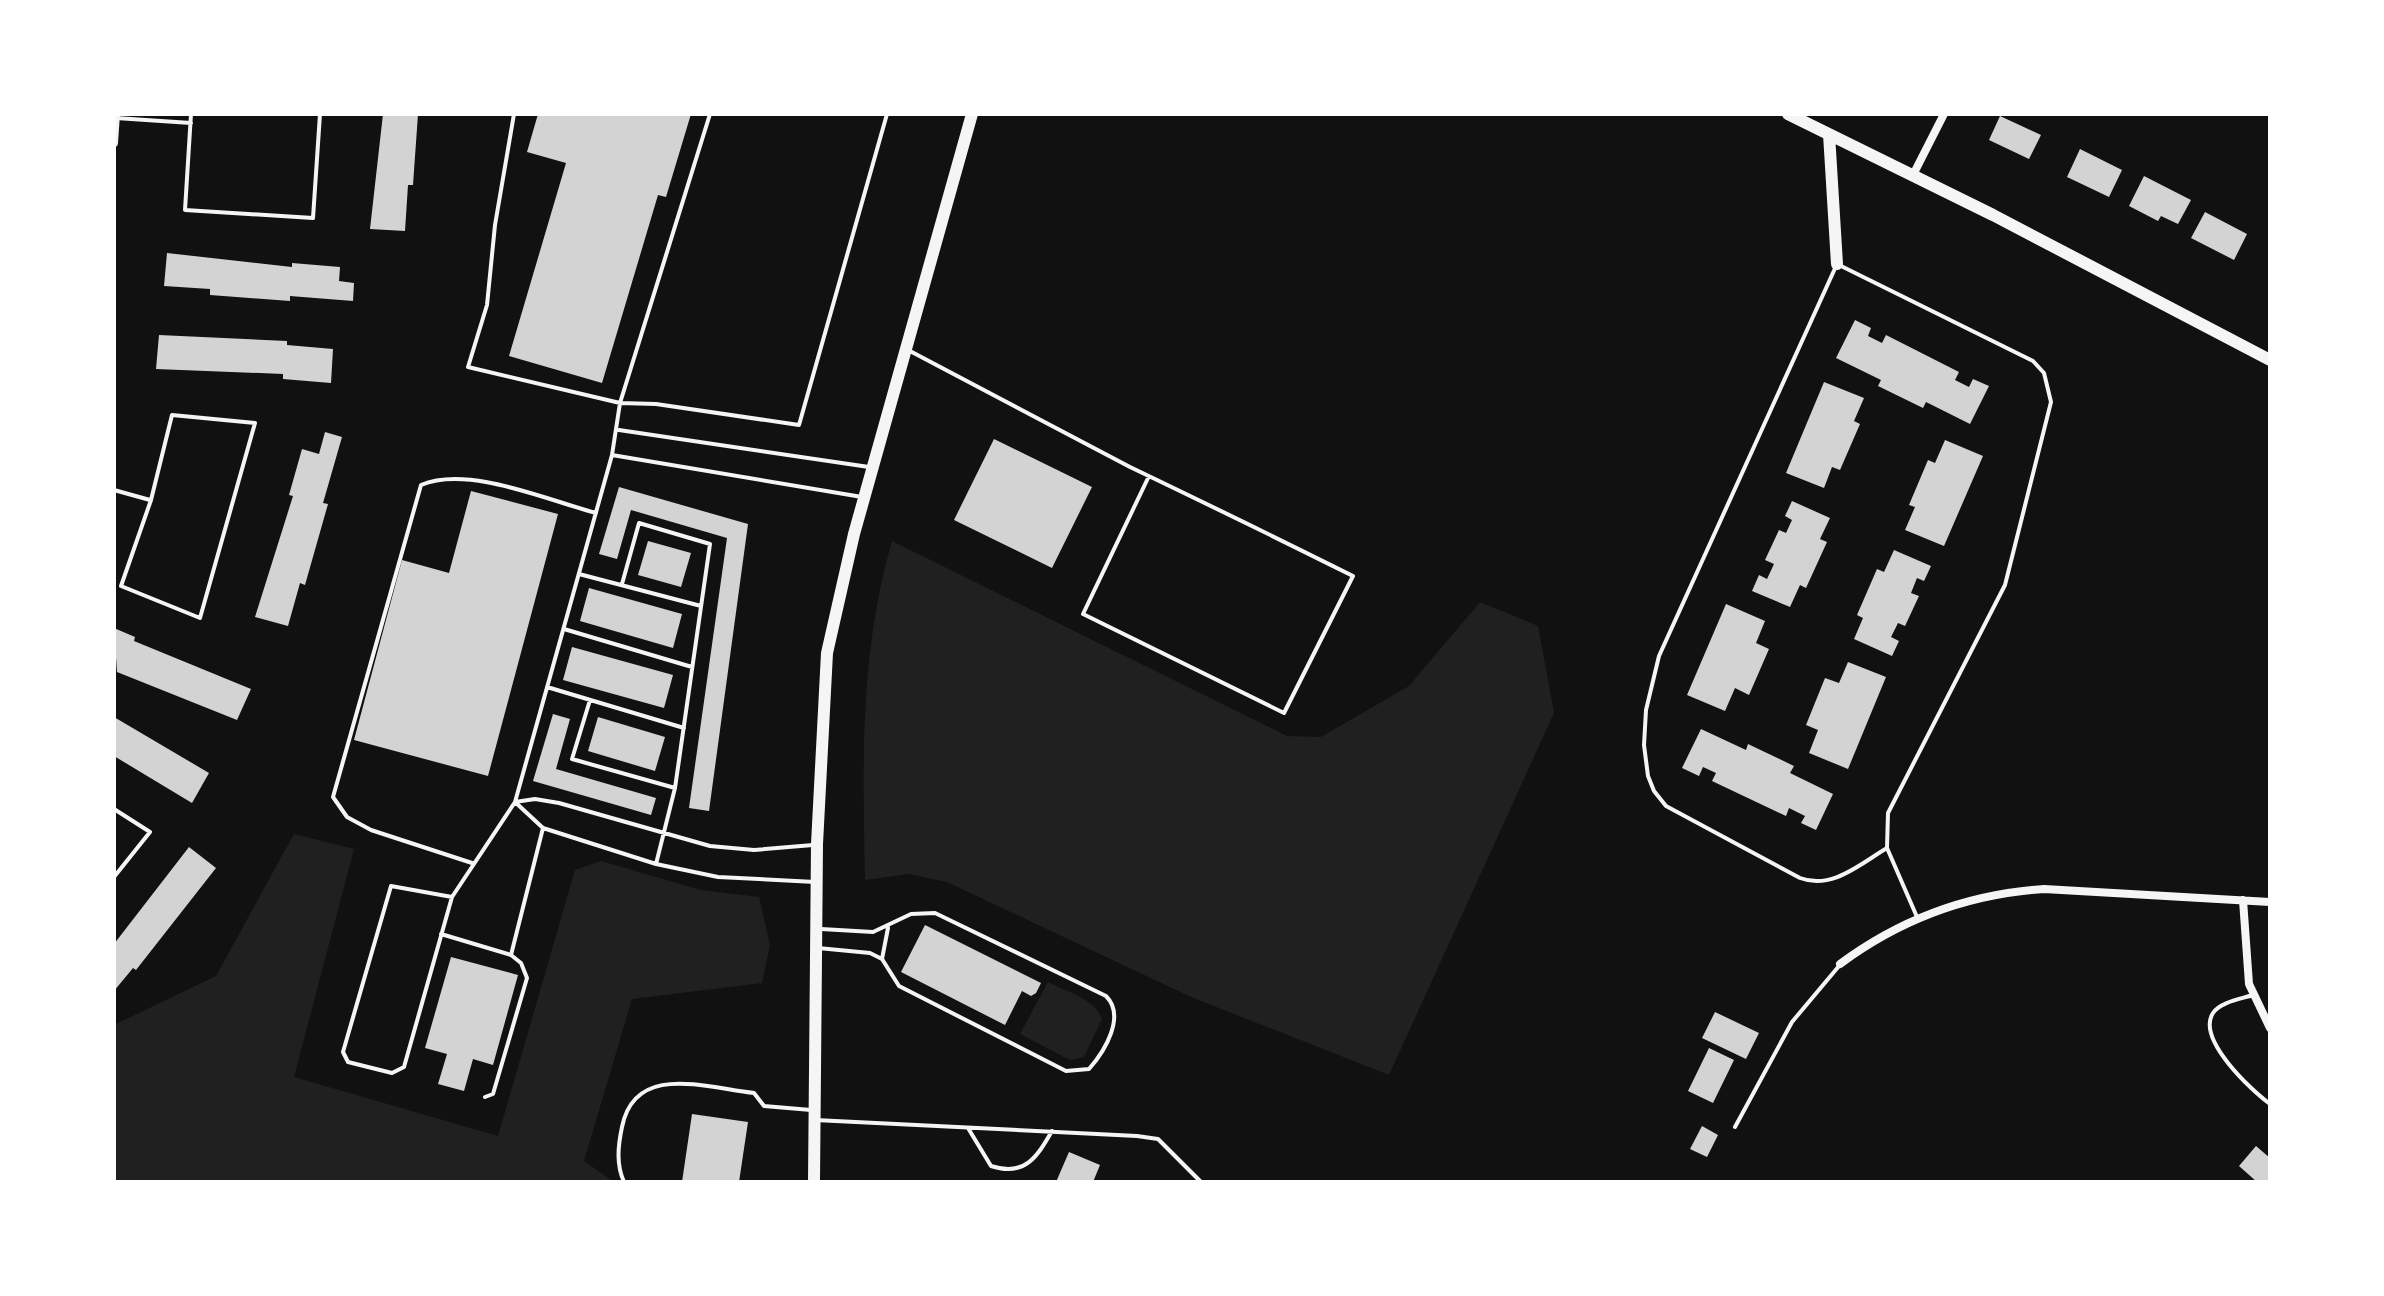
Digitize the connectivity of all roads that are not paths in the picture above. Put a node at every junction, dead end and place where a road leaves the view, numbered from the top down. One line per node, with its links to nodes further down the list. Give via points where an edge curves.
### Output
1 (191, 114): 10 (lane)
2 (320, 114): 10 (lane, via 313,218 185,210)
3 (514, 114): 17 (lane, via 487,305 468,367)
4 (710, 114): 17 (lane)
5 (887, 114): 17 (lane, via 799,425)
6 (972, 114): 15 (main road)
7 (1788, 114): 11 (main road)
8 (1944, 114): 13 (street)
9 (116, 116): 10 (lane); 12 (street)
10 (191, 123)
11 (1829, 134): 13 (main road); 14 (main road)
12 (114, 143)
13 (1913, 175): 16 (main road)
14 (1837, 264): 40 (lane, via 2033,361 2050,387 2051,402 2005,585 1894,798 1885,831); 40 (lane, via 1659,656 1644,745 1648,776 1666,806 1800,878 1834,880)
15 (906, 349): 20 (main road); 21 (lane)
16 (2270, 360)
17 (620, 403): 18 (lane)
18 (619, 430): 19 (lane); 20 (lane)
19 (612, 455): 23 (lane); 25 (lane)
20 (872, 467): 23 (main road)
21 (1149, 476): 21 (lane, via 1353,576 1284,713 1083,614)
22 (114, 490): 24 (lane)
23 (864, 497): 39 (main road, via 827,653)
24 (151, 500): 24 (lane, via 172,415 255,423 200,618 121,586)
25 (596, 513): 26 (lane); 41 (lane, via 465,477 440,477 421,485 333,797 347,817 371,830)
26 (579, 574): 27 (lane); 29 (lane)
27 (622, 584): 28 (lane); 28 (lane, via 639,523 710,544)
28 (701, 606): 30 (lane)
29 (563, 629): 30 (lane); 31 (lane)
30 (692, 667): 33 (lane)
31 (547, 687): 32 (lane); 35 (lane)
32 (590, 700): 33 (lane); 34 (lane, via 572,759)
33 (684, 728): 34 (lane)
34 (675, 788): 38 (lane)
35 (515, 802): 37 (lane); 38 (lane, via 559,803); 41 (lane)
36 (114, 809): 43 (lane, via 150,832)
37 (543, 828): 42 (lane); 53 (lane)
38 (664, 835): 39 (lane, via 754,850); 42 (lane)
39 (817, 844): 44 (main road)
40 (1887, 848): 48 (lane)
41 (472, 863): 45 (lane)
42 (656, 864): 44 (lane, via 718,877)
43 (114, 877)
44 (818, 882): 49 (main road)
45 (452, 897): 51 (lane); 51 (lane, via 391,886 343,1052 348,1062 392,1073 404,1067)
46 (2243, 900): 47 (street); 48 (street, via 2044,889 1978,897); 56 (street)
47 (2270, 902)
48 (1917, 918): 55 (street, via 1889,930)
49 (818, 928): 50 (lane); 52 (main road)
50 (888, 928): 54 (lane); 54 (lane, via 911,914 935,913 1106,996 1114,1006 1114,1025 1089,1069 1066,1071 899,986)
51 (441, 934): 53 (lane)
52 (818, 948): 54 (lane, via 856,949); 60 (main road)
53 (511, 955): 58 (lane, via 527,978 493,1094)
54 (882, 959)
55 (1840, 964): 61 (lane, via 1792,1022)
56 (2253, 995): 57 (street); 59 (lane, via 2217,1008 2210,1030 2237,1074)
57 (2270, 1028)
58 (485, 1097)
59 (2270, 1104)
60 (813, 1115): 62 (lane); 64 (lane, via 764,1106 754,1093 663,1082 636,1094 628,1105 619,1143); 65 (main road)
61 (1735, 1127)
62 (968, 1128): 63 (lane); 63 (lane, via 991,1166 1012,1170 1035,1160)
63 (1052, 1131): 66 (lane, via 1158,1139)
64 (624, 1182)
65 (814, 1182)
66 (1201, 1182)

